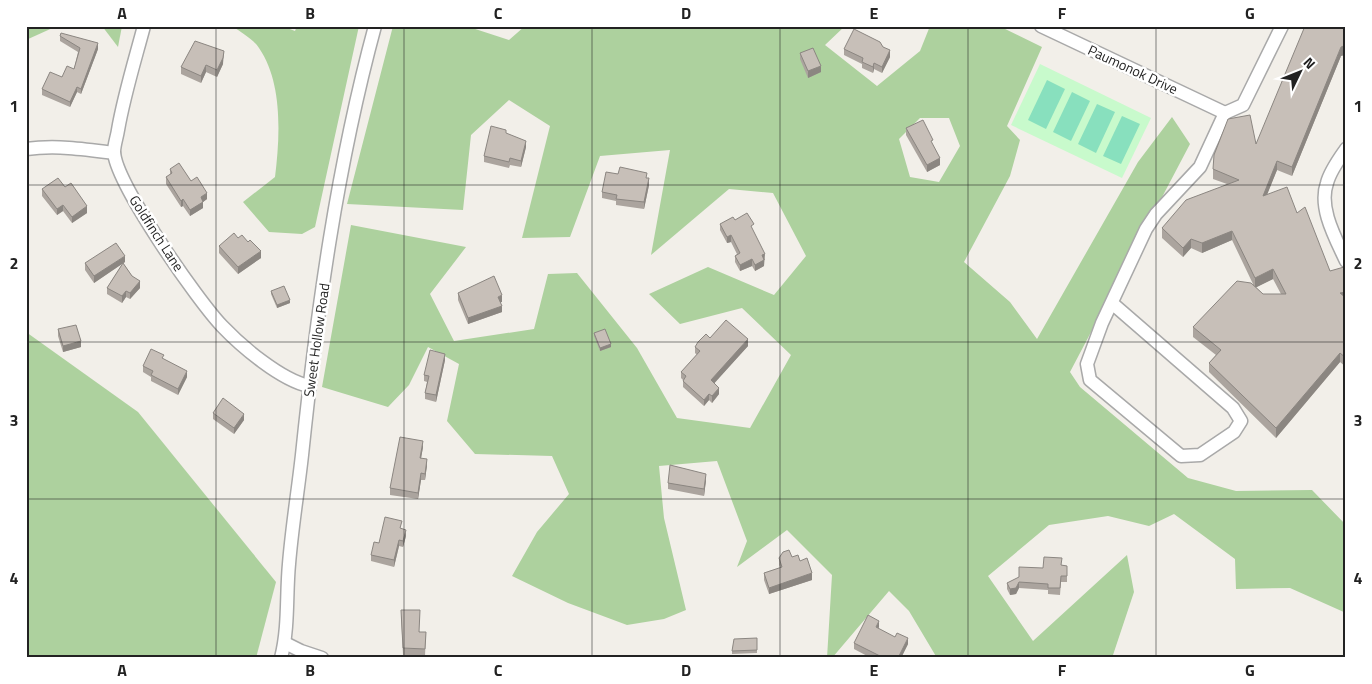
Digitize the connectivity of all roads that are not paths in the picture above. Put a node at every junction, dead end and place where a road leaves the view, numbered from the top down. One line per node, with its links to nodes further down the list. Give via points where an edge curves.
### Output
1 (144, 26): 8 (street, Goldfinch Lane)
2 (375, 26): 11 (street, Sweet Hollow Road, via 344,158)
3 (1041, 26): 5 (street, Paumonok Drive)
4 (1282, 26): 5 (street, via 1243,106)
5 (1225, 113): 10 (street, via 1200,166 1156,214)
6 (26, 149): 8 (street, via 46,146)
7 (1346, 149): 9 (street, via 1326,184 1325,205)
8 (114, 152): 11 (street, Goldfinch Lane, via 124,180 140,209 222,326 280,372 296,383)
9 (1346, 261)
10 (1113, 304): 10 (street, via 1102,323 1087,364 1090,380 1180,456 1200,455 1234,432 1241,421 1233,408)
11 (309, 386): 12 (street, Sweet Hollow Road, via 289,565)
12 (285, 643): 13 (street, Sweet Hollow Road); 14 (street)
13 (281, 658)
14 (322, 658)

